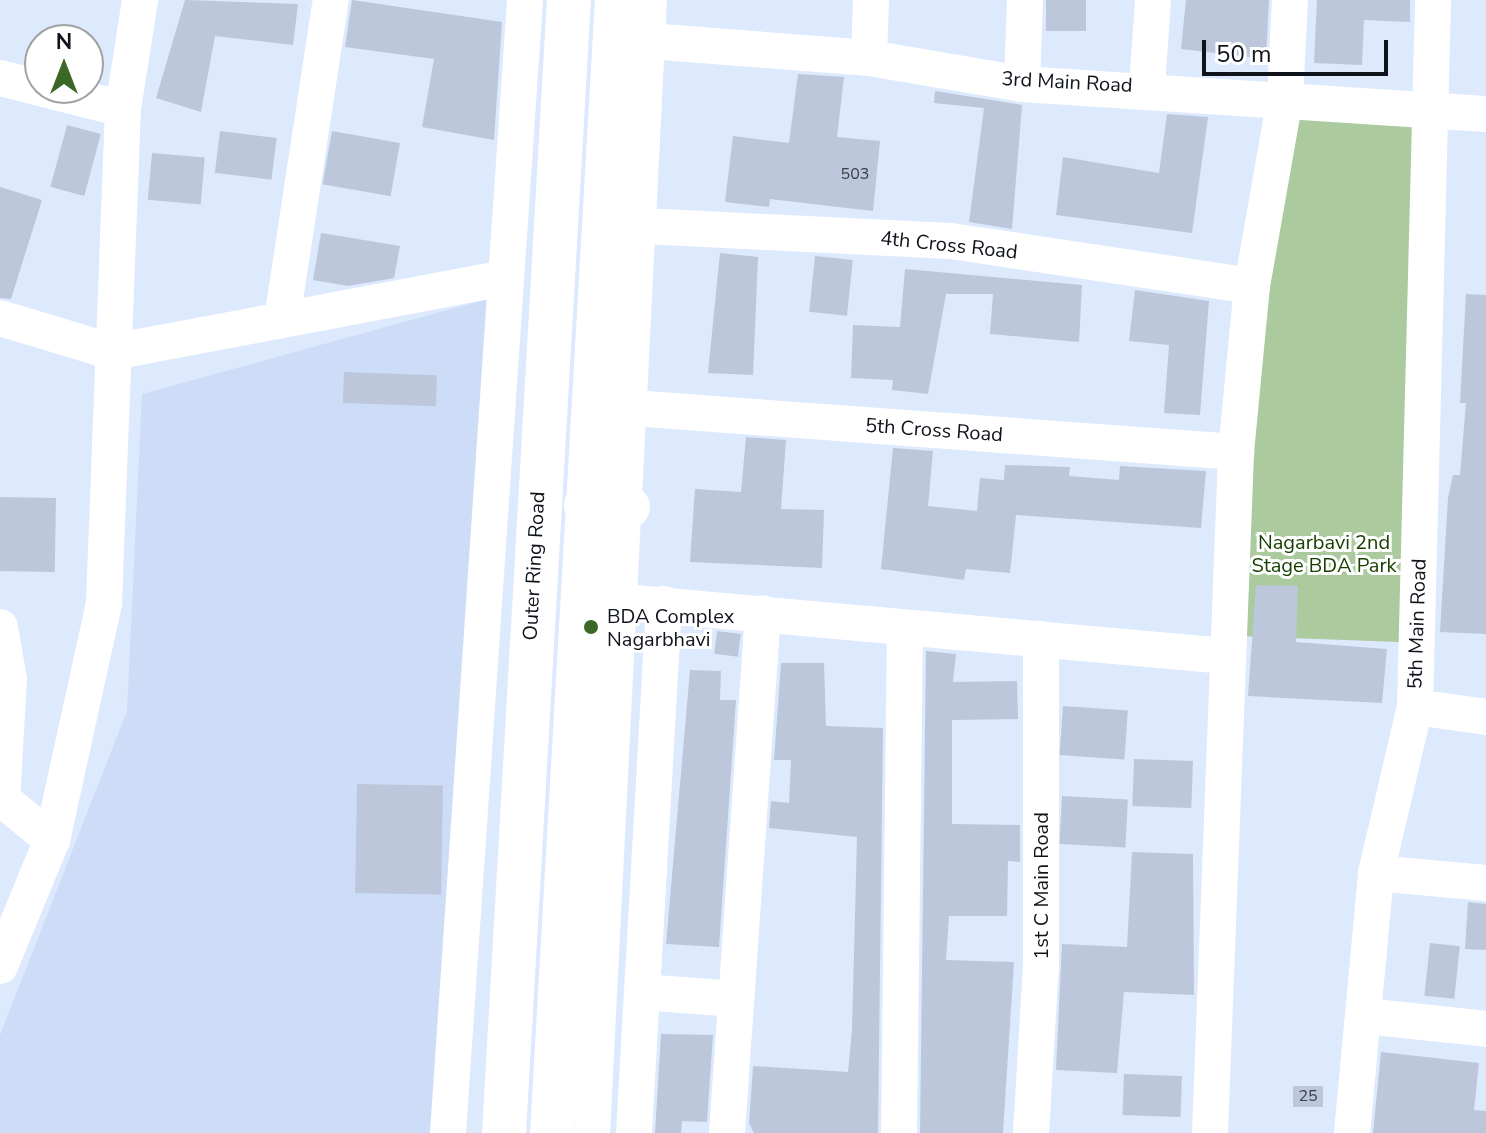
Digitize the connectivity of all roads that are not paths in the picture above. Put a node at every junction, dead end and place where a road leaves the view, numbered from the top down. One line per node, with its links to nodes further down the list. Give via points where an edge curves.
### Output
1 (140, 0): 18 (street)
2 (331, 0): 25 (street)
3 (525, 0): 22 (street)
4 (569, 0): 49 (highway, Outer Ring Road)
5 (617, 0): 29 (highway)
6 (649, 0): 12 (street)
7 (871, 0): 13 (street)
8 (1025, 0): 15 (street)
9 (1153, 0): 16 (street)
10 (1290, 0): 17 (street)
11 (1433, 0): 19 (street, 5th Main Road)
12 (649, 41): 13 (street, 3rd Main Road); 21 (street)
13 (869, 58): 15 (street, 3rd Main Road)
14 (0, 78): 18 (street)
15 (1022, 84): 16 (street, 3rd Main Road)
16 (1147, 86): 17 (street, 3rd Main Road)
17 (1285, 98): 19 (street, 3rd Main Road); 23 (street)
18 (123, 109): 26 (street)
19 (1433, 109): 20 (street, 3rd Main Road); 37 (street, 5th Main Road)
20 (1486, 114)
21 (643, 226): 23 (street, 4th Cross Road, via 951,241); 27 (street)
22 (505, 278): 25 (street); 48 (street)
23 (1252, 286): 28 (street)
24 (0, 318): 26 (street)
25 (282, 319): 26 (street)
26 (113, 352): 40 (street, via 104,603)
27 (632, 408): 28 (street, 5th Cross Road); 29 (street)
28 (1236, 452): 36 (street)
29 (607, 506): 30 (street); 50 (highway)
30 (623, 602): 31 (street); 51 (street)
31 (664, 604): 32 (street); 44 (street)
32 (763, 613): 34 (street); 45 (street)
33 (0, 627): 39 (street, via 9,679)
34 (905, 631): 35 (street); 54 (street)
35 (1041, 639): 36 (street); 55 (street, 1st C Main Road, via 1041,965)
36 (1226, 656): 56 (street)
37 (1415, 707): 38 (street); 41 (street, 5th Main Road)
38 (1486, 717)
39 (1, 799): 40 (street)
40 (52, 840): 43 (street)
41 (1376, 873): 42 (street); 46 (street, 5th Main Road)
42 (1486, 883)
43 (0, 966)
44 (642, 992): 45 (street); 52 (street)
45 (736, 999): 53 (street)
46 (1365, 1016): 47 (street); 57 (street, 5th Main Road)
47 (1486, 1029)
48 (448, 1133)
49 (504, 1133)
50 (552, 1133)
51 (592, 1133)
52 (634, 1133)
53 (727, 1133)
54 (899, 1133)
55 (1031, 1133)
56 (1210, 1133)
57 (1352, 1133)

